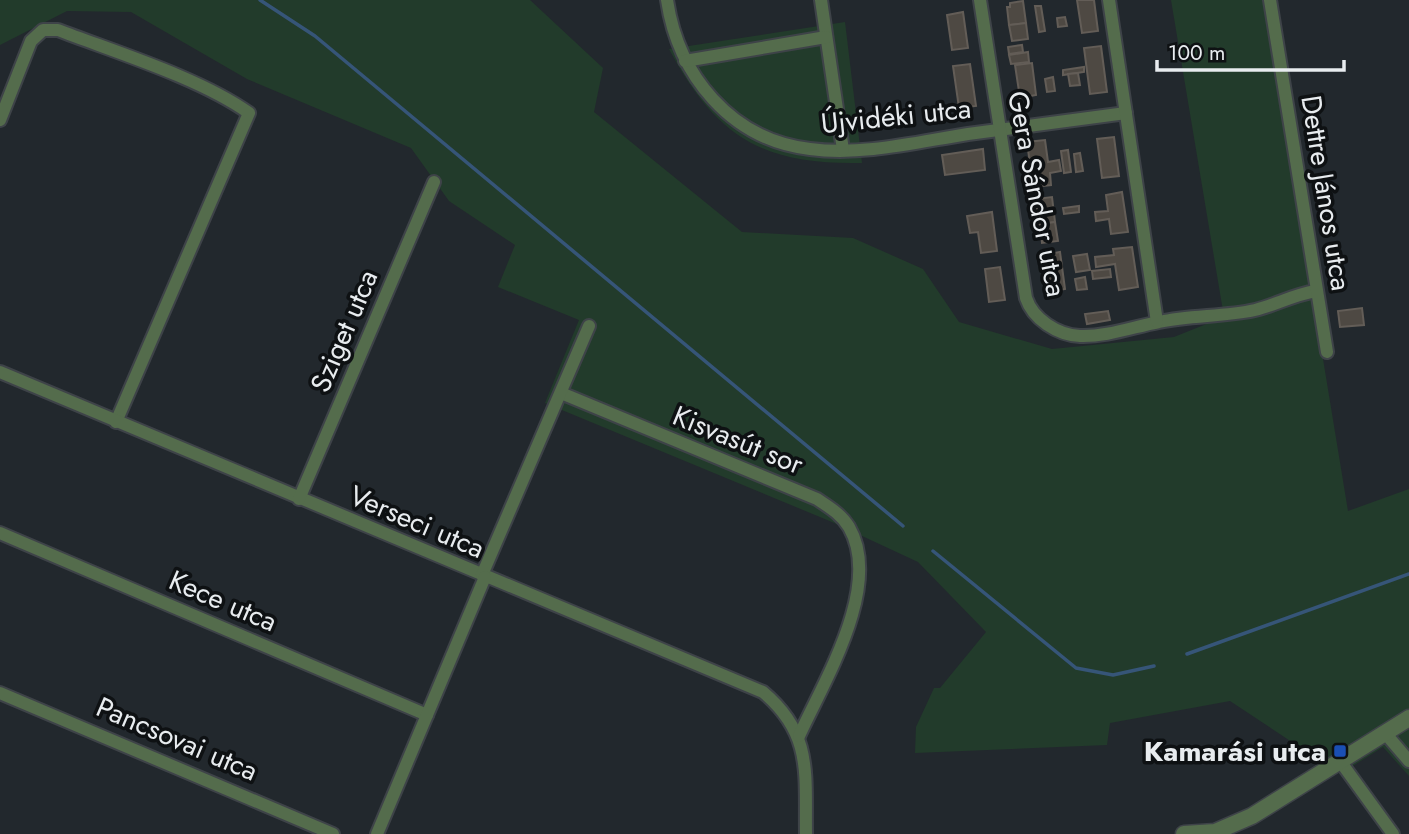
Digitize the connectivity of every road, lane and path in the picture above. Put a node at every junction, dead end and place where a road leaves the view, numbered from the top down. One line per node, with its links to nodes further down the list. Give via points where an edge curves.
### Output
1 (667, 0): 7 (street, Újvidéki utca)
2 (821, 0): 6 (street)
3 (980, 0): 10 (street, Gera Sándor utca)
4 (1109, 0): 8 (street)
5 (1270, 0): 13 (street, Dettre János utca)
6 (826, 37): 7 (street); 11 (street)
7 (685, 61): 11 (street, Újvidéki utca, via 711,99 748,129 794,147)
8 (1126, 113): 10 (street, Újvidéki utca); 14 (street)
9 (0, 120): 19 (street, via 31,41 43,30 58,30 96,44 234,102 249,113)
10 (999, 130): 11 (street, Újvidéki utca); 14 (street, Gera Sándor utca, via 1030,309 1057,330 1078,336)
11 (843, 150)
12 (434, 182): 20 (street, Sziget utca)
13 (1316, 291): 14 (street, Gera Sándor utca, via 1289,296 1257,310); 16 (street, Dettre János utca)
14 (1157, 322)
15 (589, 326): 18 (street)
16 (1327, 352)
17 (0, 372): 19 (street, Verseci utca)
18 (561, 393): 22 (street); 27 (street, Kisvasút sor, via 817,499 841,516 850,529 858,568 854,612)
19 (116, 422): 20 (street, Verseci utca)
20 (299, 499): 22 (street, Verseci utca)
21 (0, 533): 24 (street, Kece utca)
22 (484, 576): 24 (street); 27 (street, Verseci utca, via 763,692)
23 (0, 693): 31 (street, Pancsovai utca)
24 (427, 715): 32 (street)
25 (1409, 718): 26 (street)
26 (1385, 733): 28 (street); 29 (street)
27 (799, 736): 33 (street)
28 (1339, 761): 30 (street, via 1252,816); 35 (street)
29 (1409, 761)
30 (1215, 833): 34 (street)
31 (333, 834)
32 (377, 834)
33 (806, 834)
34 (1184, 834)
35 (1393, 834)

